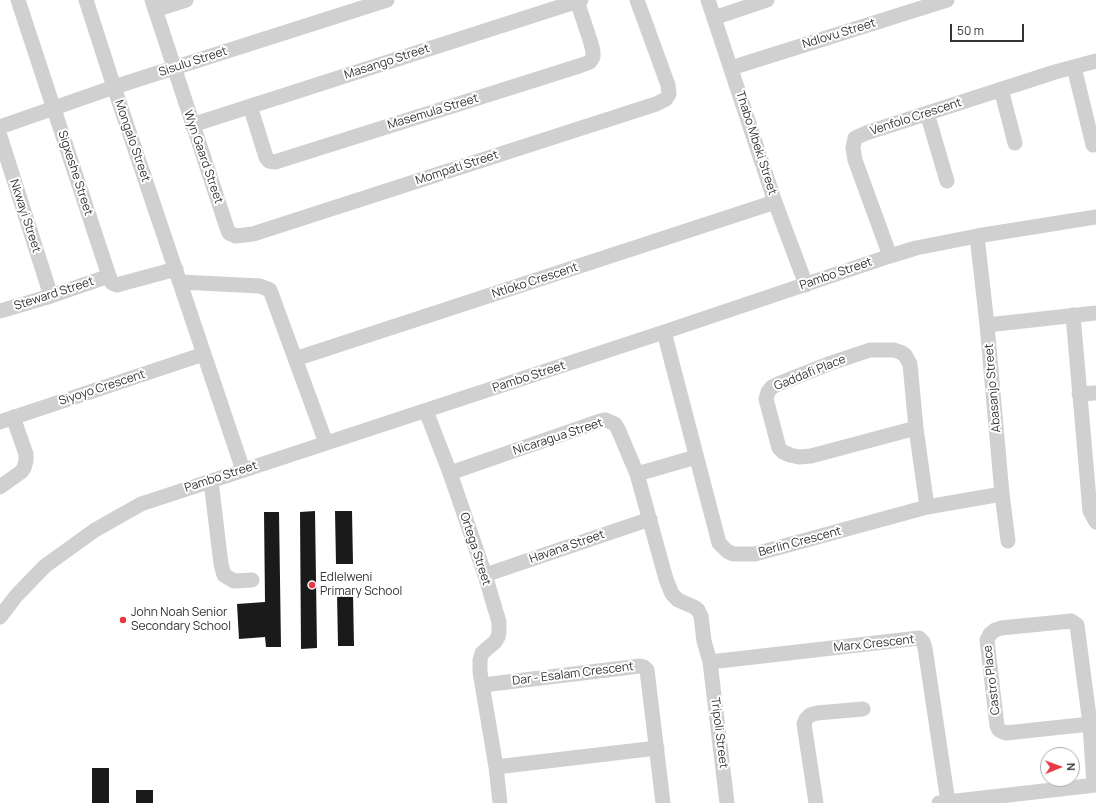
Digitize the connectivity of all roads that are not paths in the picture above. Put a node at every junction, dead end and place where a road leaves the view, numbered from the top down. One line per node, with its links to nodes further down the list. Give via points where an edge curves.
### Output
1 (18, 0): 19 (street, Sigxeshe Street)
2 (86, 0): 16 (street, Mongalo Street)
3 (186, 0): 10 (street)
4 (387, 0): 15 (street, Sisulu Street)
5 (637, 0): 29 (street, Mompati Street, via 668,85 669,94 666,99)
6 (708, 0): 11 (street, Thabo Mbeki Street)
7 (767, 0): 11 (street)
8 (947, 0): 14 (street, Ndlovu Street)
9 (579, 1): 18 (street, Masango Street); 18 (street, Masemula Street, via 593,57 590,62 578,66 275,162 266,157)
10 (153, 5): 15 (street, Wyn Gaard Street)
11 (714, 18): 14 (street, Thabo Mbeki Street)
12 (1096, 61): 13 (street, Venfolo Crescent)
13 (1074, 67): 17 (street, Venfolo Crescent); 25 (street)
14 (731, 68): 27 (street, Thabo Mbeki Street)
15 (174, 69): 16 (street, Sisulu Street); 21 (street, Wyn Gaard Street)
16 (114, 88): 19 (street, Sisulu Street); 32 (street, Mongalo Street)
17 (1001, 89): 20 (street, Venfolo Crescent); 24 (street)
18 (250, 106): 21 (street, Masango Street)
19 (54, 109): 22 (street, Sisulu Street); 33 (street, Sigxeshe Street)
20 (927, 113): 26 (street); 31 (street, Venfolo Crescent, via 866,133 856,138 853,148)
21 (192, 125): 29 (street, Wyn Gaard Street, via 229,233)
22 (0, 127)
23 (0, 136): 35 (street, Nkwayi Street)
24 (1015, 143)
25 (1093, 145)
26 (947, 181)
27 (775, 202): 34 (street, Thabo Mbeki Street); 42 (street, Ntloko Crescent)
28 (1096, 217): 30 (street, Pambo Street)
29 (242, 236)
30 (977, 236): 31 (street, Pambo Street); 39 (street, Abasanjo Street)
31 (890, 256): 34 (street, Pambo Street)
32 (178, 275): 33 (street, via 117,284 112,283); 41 (street); 42 (street, via 260,286 270,290)
33 (109, 276): 35 (street, Steward Street)
34 (806, 285): 40 (street, Pambo Street)
35 (51, 296): 36 (street, Steward Street)
36 (0, 311)
37 (1096, 313): 38 (street)
38 (1073, 315): 39 (street); 44 (street)
39 (987, 325): 55 (street, Abasanjo Street)
40 (664, 332): 45 (street, Pambo Street); 49 (street, Berlin Crescent)
41 (204, 354): 46 (street, Siyoyo Crescent); 50 (street)
42 (295, 359): 48 (street)
43 (1096, 393): 44 (street)
44 (1079, 394): 58 (street, via 1090,511)
45 (426, 411): 48 (street, Pambo Street); 51 (street, Ortega Street)
46 (7, 419): 54 (street, via 26,454 26,461 21,472)
47 (916, 428): 47 (street, Gaddafi Place, via 910,364 905,355 894,350 870,350 831,363 772,387 766,399 779,448 798,457 811,456); 56 (street, Gaddafi Place)
48 (326, 443): 50 (street, Pambo Street)
49 (696, 456): 52 (street); 56 (street, Berlin Crescent, via 719,543 733,554 755,554)
50 (243, 470): 53 (street, Pambo Street)
51 (450, 473): 52 (street, Nicaragua Street, via 606,420 615,424 618,429); 60 (street, Ortega Street)
52 (636, 474): 57 (street, Nicaragua Street)
53 (211, 481): 61 (street, via 224,575 234,581); 62 (street, Pambo Street, via 141,504 95,530 45,566)
54 (0, 487)
55 (1002, 494): 56 (street, Berlin Crescent); 59 (street, Abasanjo Street)
56 (927, 508)
57 (650, 519): 60 (street, Havana Street); 63 (street, Tripoli Street, via 672,594 700,612)
58 (1096, 522)
59 (1008, 541)
60 (485, 575): 64 (street, Ortega Street, via 499,622 499,633 494,642 482,653 480,672)
61 (252, 580)
62 (0, 617)
63 (710, 662): 70 (street, Marx Crescent, via 918,638 925,648); 73 (street, Tripoli Street)
64 (483, 685): 67 (street, Dar - Esalam Crescent, via 643,666 647,670); 68 (street)
65 (862, 710): 74 (street, via 817,713 806,719 804,724)
66 (1090, 724): 66 (street, Castro Place, via 1077,625 1074,622 1001,628 990,634 987,640 999,730 1006,733); 69 (street, Castro Place)
67 (657, 748): 68 (street); 72 (street, Dar - Esalam Crescent)
68 (496, 767): 71 (street)
69 (1095, 785): 70 (street)
70 (943, 802)
71 (500, 803)
72 (663, 803)
73 (727, 803)
74 (816, 803)

